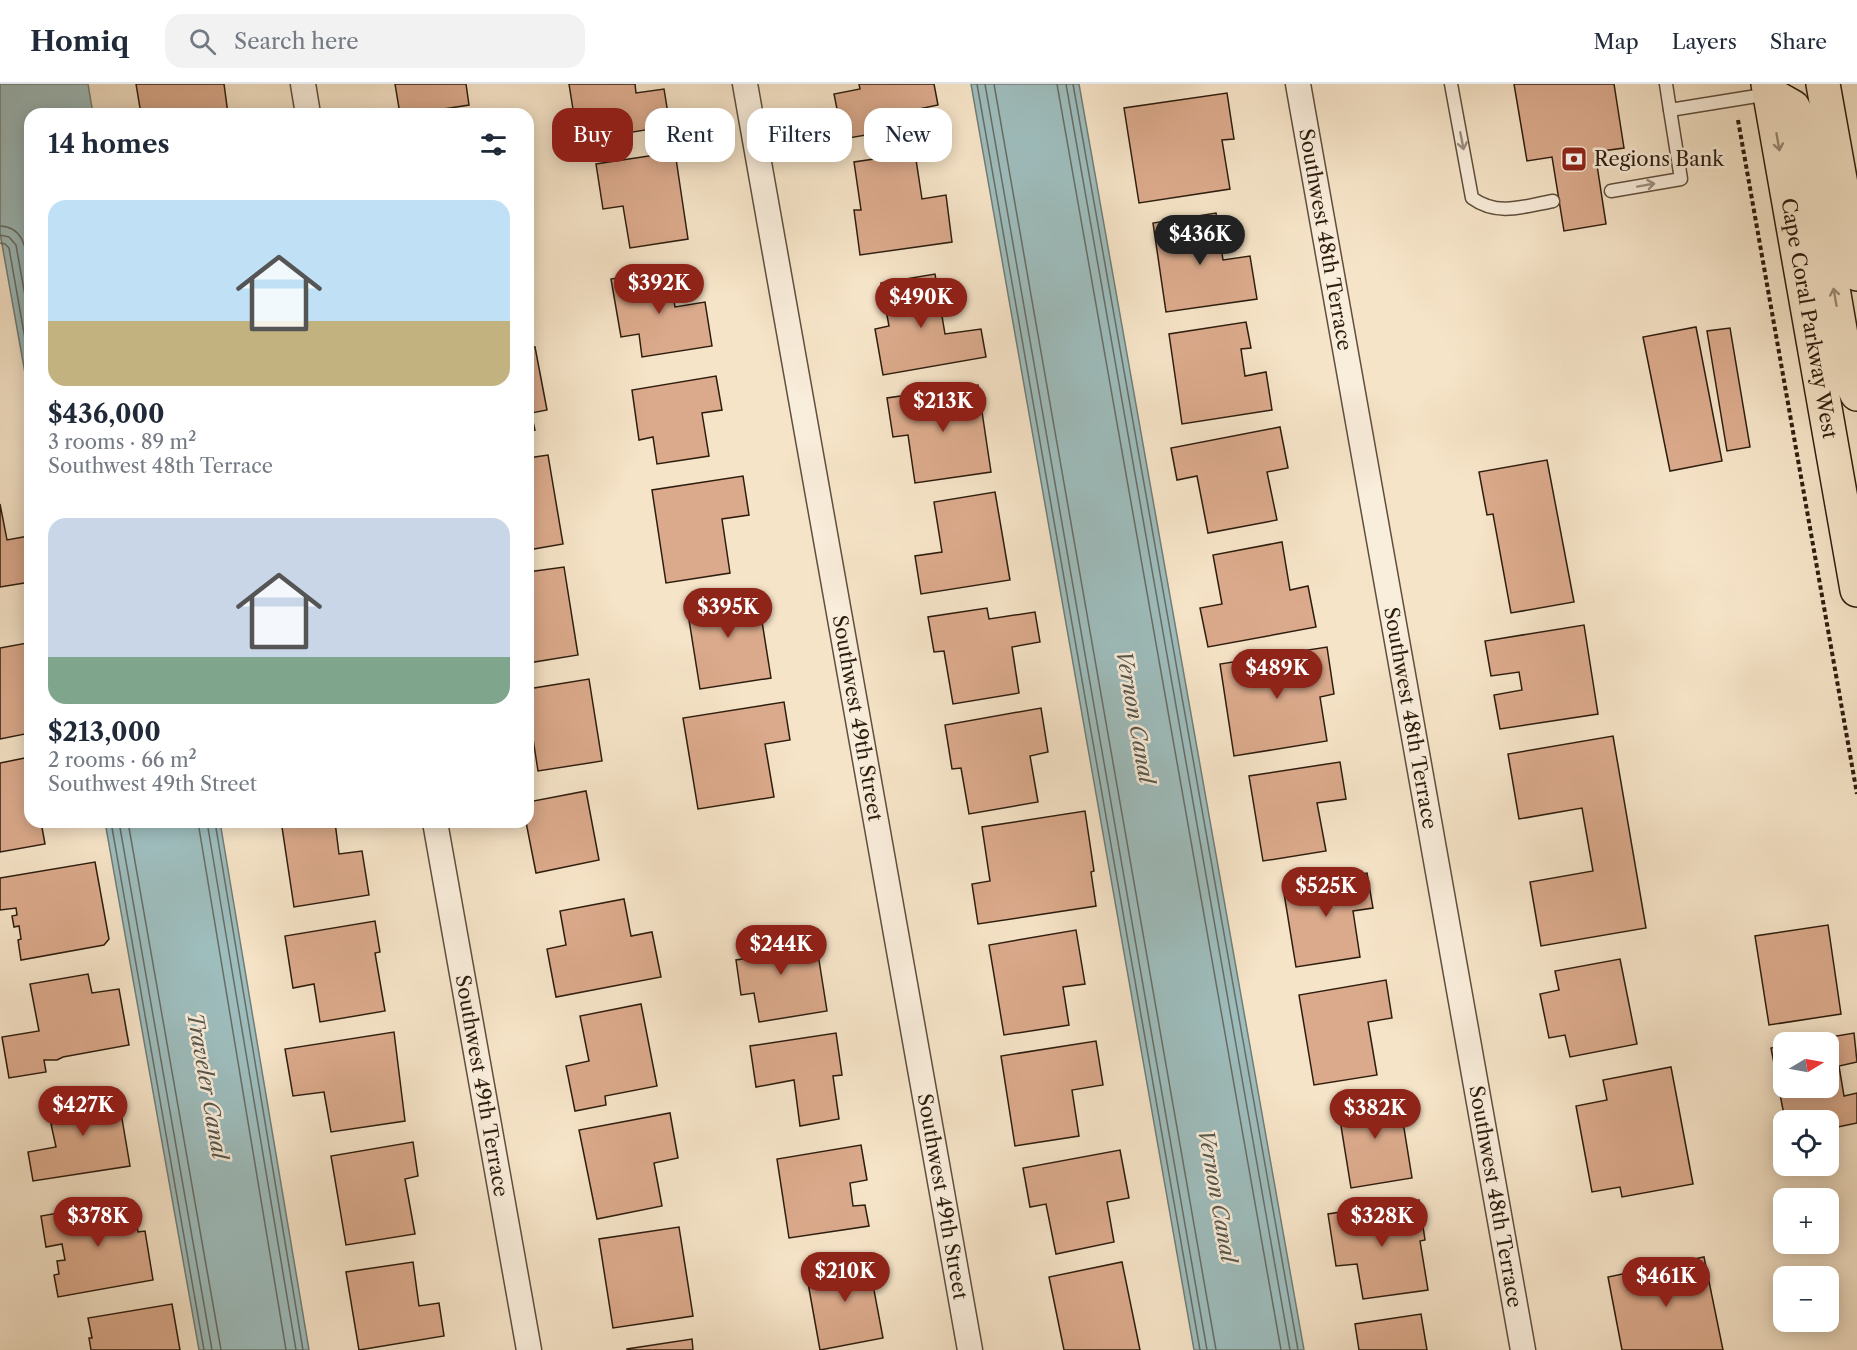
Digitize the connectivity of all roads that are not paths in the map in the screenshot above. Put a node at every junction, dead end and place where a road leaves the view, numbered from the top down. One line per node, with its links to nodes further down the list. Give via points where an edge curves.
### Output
1 (303, 84): 8 (street)
2 (745, 84): 17 (street, Southwest 49th Street)
3 (1298, 84): 18 (street, Southwest 48th Terrace)
4 (1451, 84): 11 (lane, one-way to 11, via 1472,198 1484,206 1508,210)
5 (1666, 84): 9 (lane)
6 (1823, 84): 12 (main road)
7 (1769, 89): 9 (lane, via 1735,100); 13 (main road, one-way to 7, via 1848,376 1806,131 1793,107); 14 (main road, Cape Coral Parkway West, one-way to 14)
8 (307, 108)
9 (1670, 110): 10 (lane, one-way to 9, via 1681,179)
10 (1611, 191)
11 (1553, 201)
12 (1857, 274)
13 (1857, 394)
14 (1857, 590)
15 (436, 828): 16 (street, Southwest 49th Terrace)
16 (529, 1350)
17 (970, 1350)
18 (1522, 1350)

